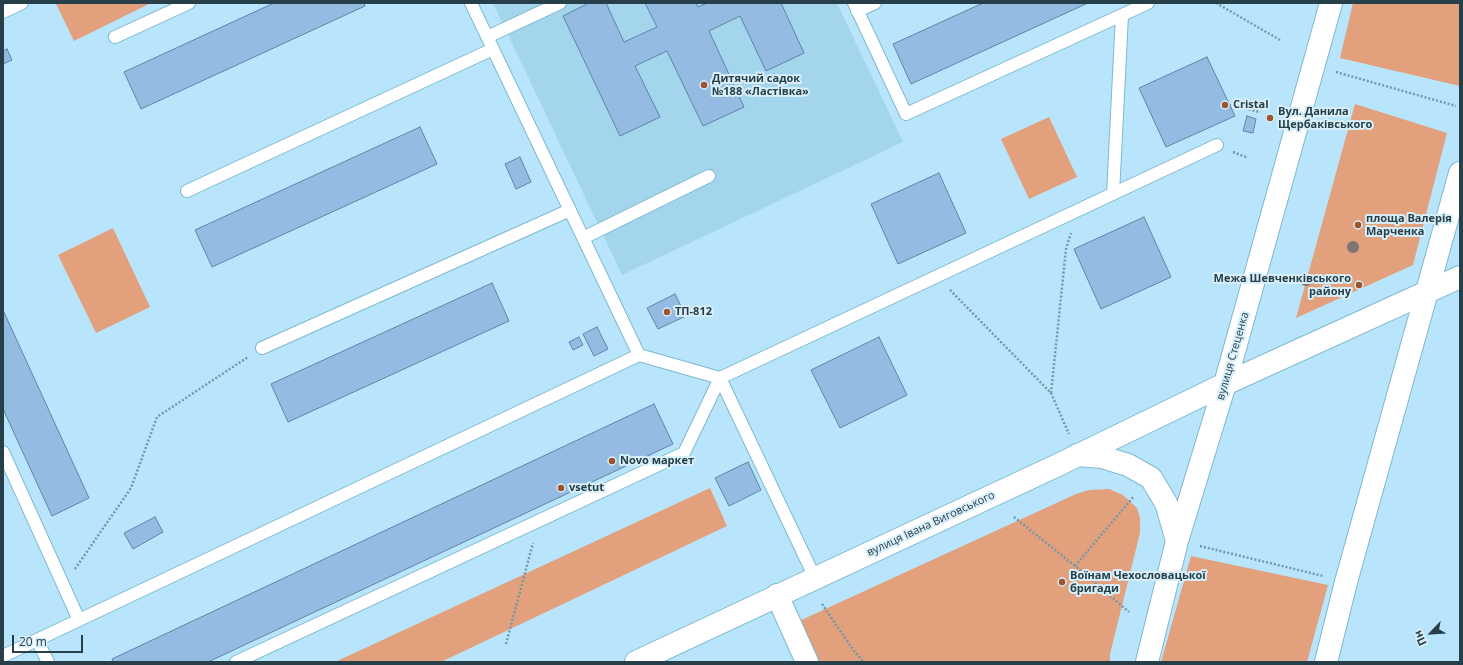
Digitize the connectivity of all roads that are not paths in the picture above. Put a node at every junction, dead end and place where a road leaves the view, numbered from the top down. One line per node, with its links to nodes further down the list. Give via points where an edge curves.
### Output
1 (22, 3): 9 (lane)
2 (188, 3): 11 (lane)
3 (471, 3): 12 (lane)
4 (560, 3): 12 (lane)
5 (875, 3): 8 (lane)
6 (1148, 3): 10 (lane)
7 (1331, 3): 26 (main road, вулиця Стеценка)
8 (855, 7): 10 (lane, via 906,114)
9 (3, 12)
10 (1122, 15): 18 (lane)
11 (115, 37)
12 (487, 37): 13 (lane)
13 (493, 49): 17 (lane); 19 (lane)
14 (1218, 145): 18 (lane)
15 (1460, 173): 22 (main road)
16 (709, 176): 20 (lane)
17 (187, 191)
18 (1113, 194): 25 (lane)
19 (570, 210): 20 (lane); 23 (lane)
20 (583, 238): 24 (lane)
21 (1460, 277): 22 (main road)
22 (1426, 292): 26 (main road); 40 (main road)
23 (262, 348)
24 (639, 355): 25 (lane); 32 (lane)
25 (720, 378): 30 (lane); 36 (lane, via 684,453)
26 (1225, 384): 28 (main road, вулиця Івана Виговського); 29 (main road, вулиця Стеценка)
27 (3, 452): 32 (lane)
28 (1078, 455): 29 (main road, via 1102,457 1128,464 1151,478); 30 (main road, вулиця Івана Виговського)
29 (1185, 543): 39 (main road, вулиця Стеценка)
30 (815, 578): 31 (main road, вулиця Івана Виговського)
31 (777, 596): 37 (main road, вулиця Івана Виговського); 38 (main road)
32 (79, 620): 33 (lane)
33 (37, 640): 34 (lane); 35 (lane)
34 (3, 656)
35 (48, 662)
36 (236, 662)
37 (636, 662)
38 (807, 662)
39 (1146, 662)
40 (1326, 662)

